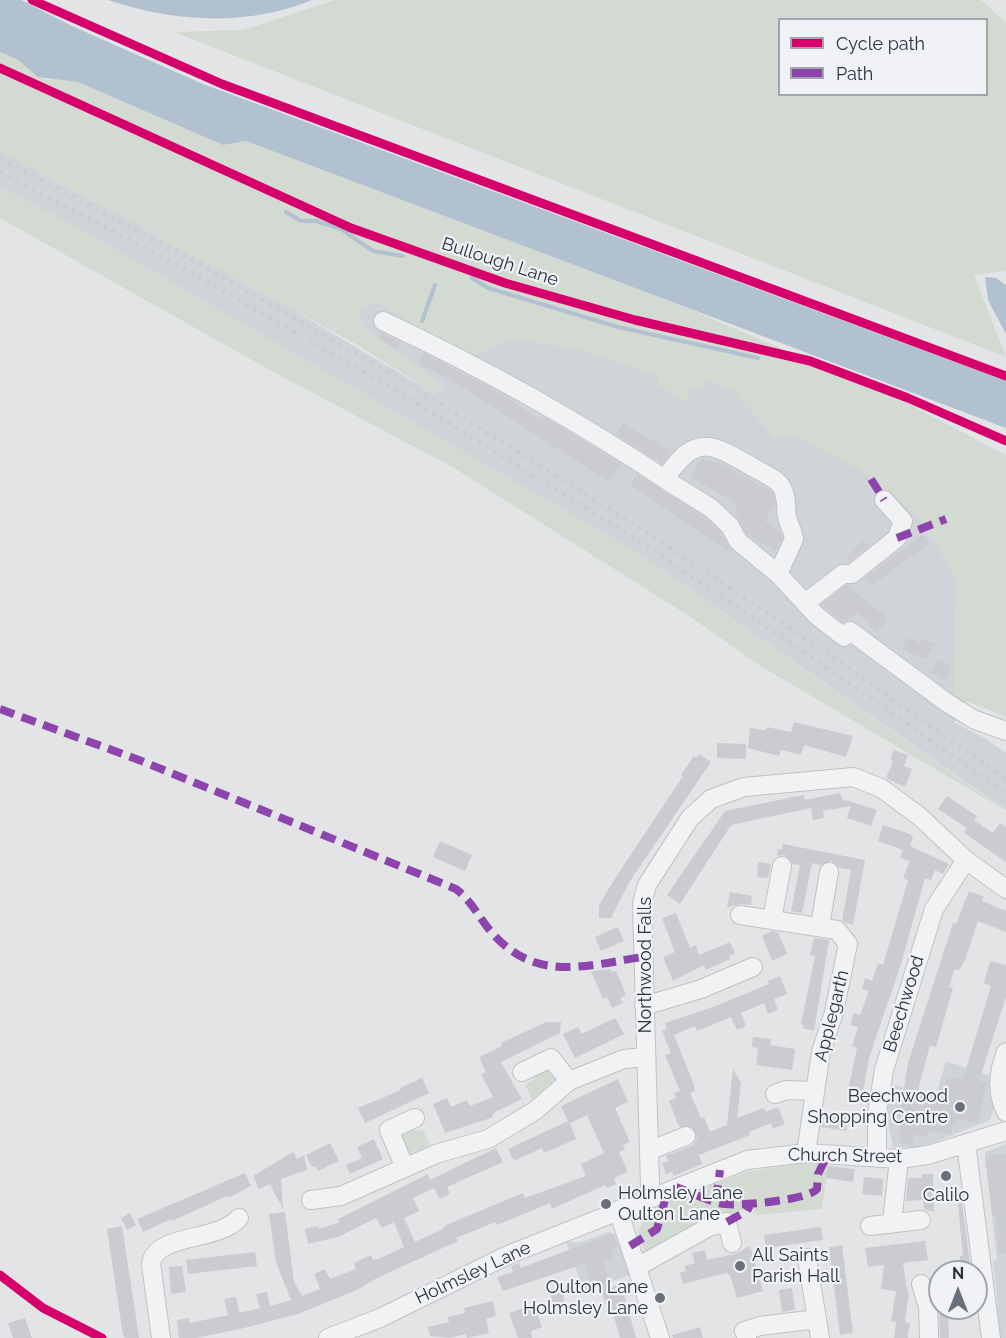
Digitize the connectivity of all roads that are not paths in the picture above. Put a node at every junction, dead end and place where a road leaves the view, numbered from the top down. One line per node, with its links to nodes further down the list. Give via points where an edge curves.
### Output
1 (383, 321): 2 (street, via 521,389)
2 (669, 482): 4 (street, via 711,508 730,526 738,541); 4 (street, via 667,476 678,460 694,447 709,446 780,483 787,497 794,539)
3 (884, 500): 5 (street, via 903,520 897,538 852,574 843,574)
4 (778, 574): 5 (street)
5 (805, 603): 6 (street, via 844,637 850,631 946,702)
6 (1006, 731)
7 (966, 860): 10 (street); 15 (street, Northwood Falls, via 919,816 881,788 854,777 744,787 711,799 690,818 647,885 642,903); 29 (street, Beechwood, via 934,909 884,1070 877,1112)
8 (782, 866): 12 (street)
9 (829, 872): 13 (street)
10 (1006, 889)
11 (740, 915): 12 (street)
12 (772, 919): 13 (street)
13 (820, 926): 20 (street, Applegarth, via 842,933 848,950)
14 (753, 967): 15 (street, via 701,989)
15 (644, 1006): 17 (street, Northwood Falls)
16 (1006, 1052): 22 (street, via 999,1070 1000,1100)
17 (646, 1057): 19 (street, via 624,1059); 27 (street, Northwood Falls)
18 (522, 1072): 19 (street, via 551,1058)
19 (568, 1081): 31 (street, via 527,1116 488,1139)
20 (814, 1091): 21 (street, via 786,1090); 28 (street, Applegarth)
21 (775, 1094)
22 (1006, 1112)
23 (415, 1118): 31 (street, via 389,1130)
24 (1006, 1131): 26 (street, Church Street)
25 (686, 1136): 27 (street)
26 (966, 1144): 30 (street, Church Street); 41 (street)
27 (649, 1148): 32 (street, Northwood Falls)
28 (806, 1153): 29 (street, Church Street); 32 (street, Church Street, via 747,1160)
29 (877, 1158): 30 (street, Church Street)
30 (899, 1159): 37 (street)
31 (405, 1168): 33 (street, via 341,1197)
32 (652, 1195): 34 (street, Church Street)
33 (311, 1200)
34 (618, 1210): 42 (street); 49 (street, Holmsley Lane, via 508,1255 380,1318)
35 (239, 1218): 48 (street, via 232,1227 162,1246 154,1253 151,1264)
36 (921, 1220): 37 (street)
37 (892, 1223): 38 (street)
38 (870, 1226)
39 (732, 1243): 42 (street, via 728,1222 709,1227)
40 (807, 1258): 45 (street)
41 (977, 1260)
42 (637, 1267): 50 (street)
43 (921, 1284): 44 (street)
44 (928, 1296)
45 (817, 1319): 51 (street, via 760,1326 744,1331); 52 (street)
46 (932, 1320): 53 (street)
47 (986, 1320): 54 (street)
48 (161, 1338)
49 (328, 1338)
50 (660, 1338)
51 (747, 1338)
52 (820, 1338)
53 (929, 1338)
54 (991, 1338)

